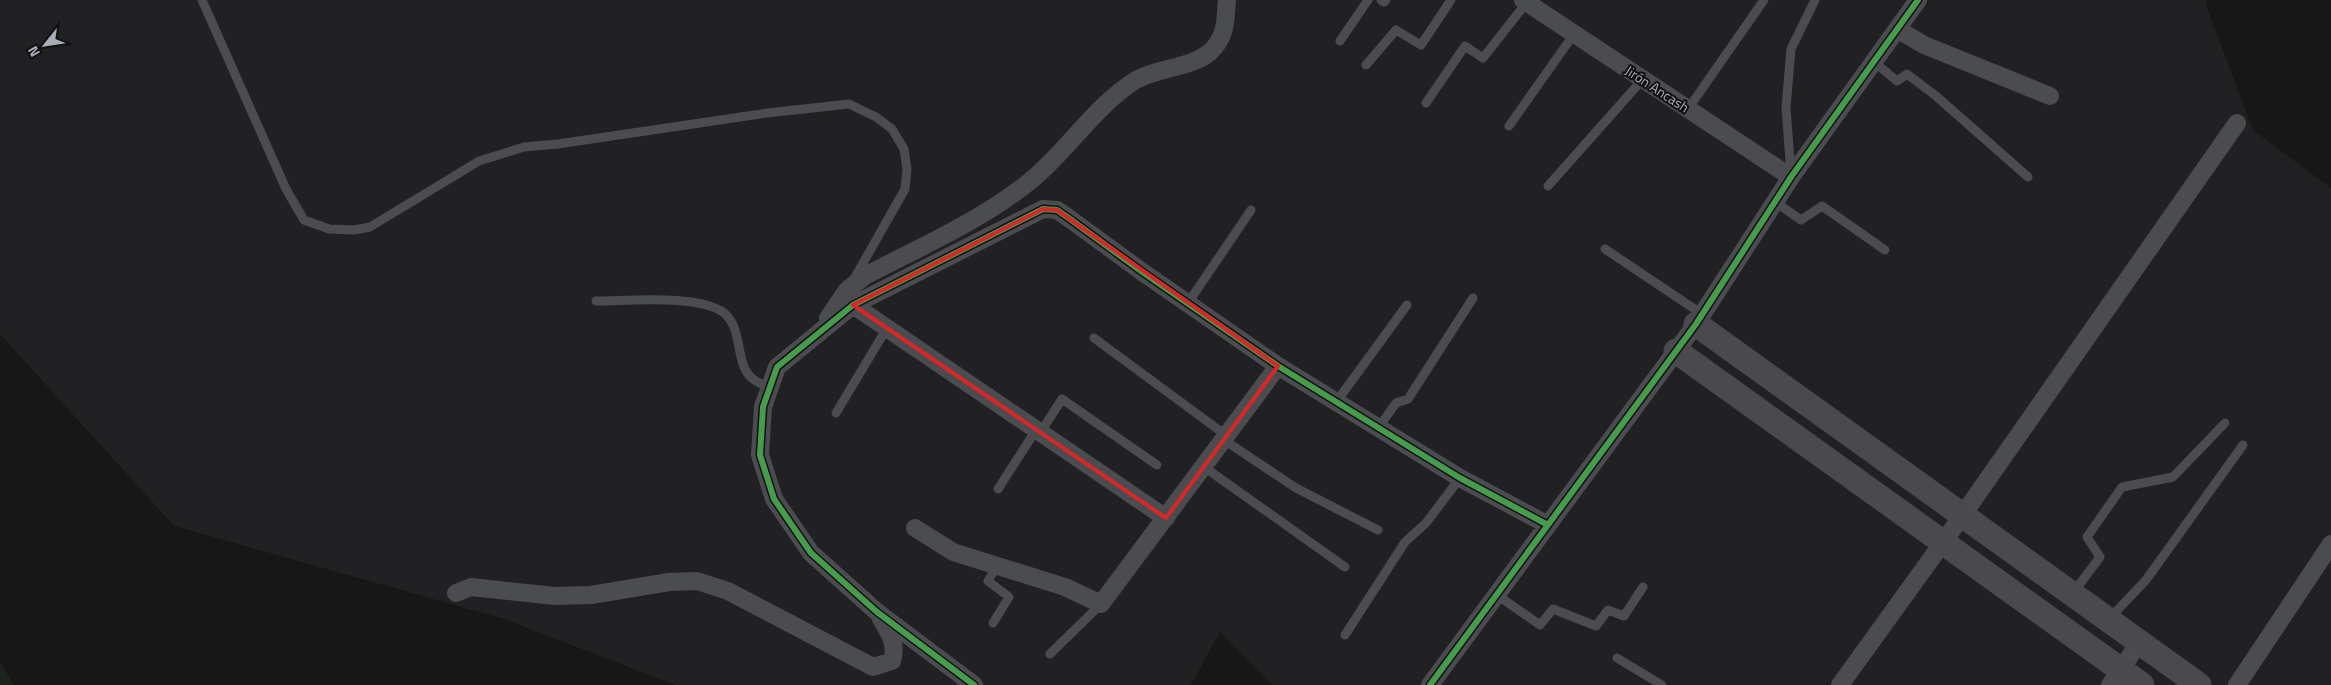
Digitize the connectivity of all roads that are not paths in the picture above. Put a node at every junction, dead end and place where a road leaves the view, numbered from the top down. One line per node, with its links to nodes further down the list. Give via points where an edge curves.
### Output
1 (202, 0): 29 (lane, via 286,189 304,220 328,229 370,227 479,161 524,147 849,104 892,129 904,149 907,169 905,189)
2 (1227, 0): 29 (street, via 1224,34 1209,53 1138,79 1105,103 1031,180 999,205 865,276)
3 (1368, 0): 13 (lane)
4 (1381, 0): 5 (lane)
5 (1386, 0)
6 (1451, 0): 15 (lane, via 1421,45 1396,30)
7 (1764, 0): 19 (lane)
8 (1815, 0): 22 (lane, via 1791,49 1786,108)
9 (1918, 0): 11 (street)
10 (1530, 2): 12 (street, Jirón Ancash); 18 (lane, via 1483,58 1466,46)
11 (1897, 29): 14 (street); 17 (street, via 1924,46)
12 (1574, 34): 16 (street, Jirón Ancash); 21 (lane)
13 (1340, 41)
14 (1874, 62): 22 (street); 23 (lane, via 1897,80 1907,74)
15 (1366, 65)
16 (1643, 79): 19 (street, Jirón Ancash); 24 (lane)
17 (2050, 96)
18 (1426, 103)
19 (1688, 109): 22 (street, Jirón Ancash)
20 (2238, 124): 51 (street)
21 (1509, 126)
22 (1791, 177): 25 (street)
23 (2028, 177)
24 (1548, 186)
25 (1775, 202): 28 (lane, via 1801,220 1822,206); 34 (street)
26 (1251, 210): 32 (lane)
27 (1605, 249): 34 (lane)
28 (1885, 250)
29 (850, 298): 32 (street, via 1043,209 1057,210); 35 (street); 39 (street, via 817,335 777,367)
30 (1473, 298): 43 (lane, via 1408,399 1396,403)
31 (596, 301): 39 (lane, via 686,300 723,312 737,332 747,371 754,381)
32 (1188, 304): 38 (street)
33 (1407, 305): 40 (lane)
34 (1699, 319): 37 (street); 51 (street)
35 (887, 328): 41 (lane); 44 (street)
36 (1094, 338): 45 (lane)
37 (1676, 351): 53 (street); 56 (street)
38 (1278, 366): 40 (street); 45 (street)
39 (770, 387): 65 (street, via 763,407 760,456 774,499 812,553)
40 (1337, 402): 43 (street)
41 (836, 413)
42 (2225, 423): 62 (lane, via 2174,477 2122,487 2087,537 2100,558)
43 (1379, 427): 49 (street)
44 (1038, 431): 47 (lane, via 1062,399); 50 (lane); 52 (street)
45 (1225, 438): 48 (street); 55 (lane, via 1296,488)
46 (2243, 445): 66 (lane, via 2146,580)
47 (1158, 465)
48 (1204, 467): 52 (street); 59 (lane)
49 (1460, 478): 53 (street); 68 (lane, via 1426,523 1405,542)
50 (998, 489)
51 (1962, 516): 56 (street); 62 (street)
52 (1166, 518): 64 (street)
53 (1548, 525): 63 (street)
54 (915, 528): 58 (street, via 953,552)
55 (1378, 530)
56 (1943, 542): 72 (street); 76 (street)
57 (2331, 544): 79 (street)
58 (997, 566): 64 (street, via 1065,587); 67 (lane, via 988,581 1009,597)
59 (1345, 567)
60 (1643, 587): 63 (lane, via 1624,616 1608,610 1596,626 1553,608 1540,625)
61 (456, 593): 65 (street, via 471,587 555,596 591,595 669,582 697,581 728,591 873,667 892,662 895,651 893,639)
62 (2072, 594): 66 (street)
63 (1497, 595): 74 (street)
64 (1101, 604): 70 (lane)
65 (877, 612): 73 (street)
66 (2108, 621): 69 (street)
67 (993, 623)
68 (1345, 635)
69 (2139, 643): 72 (street); 78 (street)
70 (1050, 654)
71 (1618, 658): 75 (lane)
72 (2115, 677): 77 (street)
73 (974, 685)
74 (1430, 685)
75 (1662, 685)
76 (1840, 685)
77 (2142, 685)
78 (2199, 685)
79 (2237, 685)

